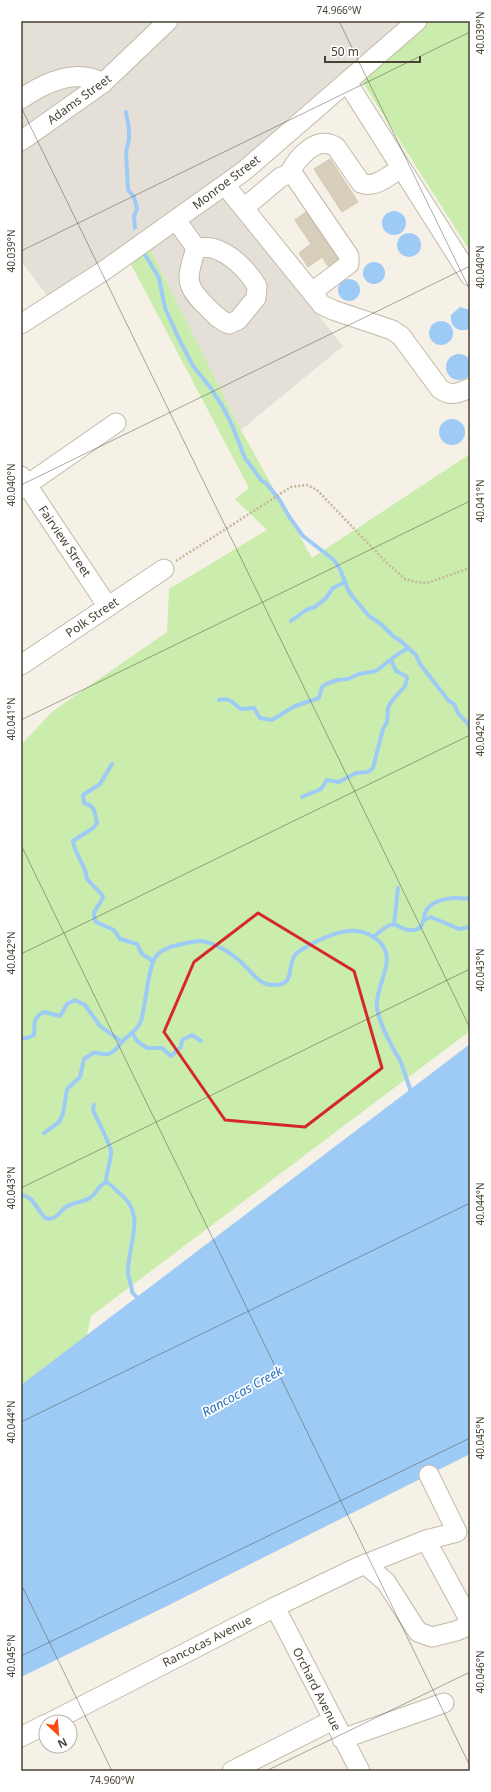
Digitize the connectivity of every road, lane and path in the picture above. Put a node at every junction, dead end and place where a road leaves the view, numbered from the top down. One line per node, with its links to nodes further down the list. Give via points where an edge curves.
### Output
1 (168, 21): 4 (street, Adams Street)
2 (417, 21): 3 (street, Monroe Street)
3 (347, 82): 7 (street); 9 (street, Monroe Street, via 244,171)
4 (103, 84): 5 (street, via 94,78 69,76 37,88); 6 (street, Adams Street)
5 (21, 99)
6 (21, 141)
7 (401, 168): 8 (street, via 373,184 366,185 361,183 336,147 330,143 322,143 314,146 296,161); 13 (street)
8 (289, 174): 10 (street, via 281,177); 14 (street, via 295,176 349,256 349,264)
9 (225, 184): 10 (street); 11 (street, Monroe Street)
10 (244, 208): 14 (street)
11 (176, 220): 12 (street); 15 (street, Monroe Street)
12 (196, 248)
13 (470, 276)
14 (312, 292): 16 (street, via 322,305 392,330 401,336 440,390 448,394 457,394)
15 (21, 324)
16 (470, 388)
17 (116, 423): 18 (street)
18 (23, 483): 21 (street, Fairview Street)
19 (470, 568): 20 (path, via 427,583 405,579 318,490 307,485 291,487)
20 (164, 569): 21 (street, Polk Street)
21 (108, 607): 22 (street, Polk Street)
22 (21, 665)
23 (428, 1475): 24 (street, Rancocas Avenue, via 457,1532)
24 (426, 1540): 25 (street, Rancocas Avenue); 27 (street)
25 (365, 1564): 26 (street, Rancocas Avenue); 28 (street, via 386,1582 418,1632 432,1637)
26 (275, 1607): 30 (street, Rancocas Avenue); 31 (street, Orchard Avenue)
27 (470, 1621)
28 (470, 1625)
29 (444, 1703): 34 (street)
30 (67, 1714)
31 (333, 1720): 34 (street, Orchard Avenue); 35 (street)
32 (38, 1728): 33 (street)
33 (21, 1737)
34 (342, 1739): 36 (street, Orchard Avenue)
35 (232, 1771)
36 (360, 1771)

